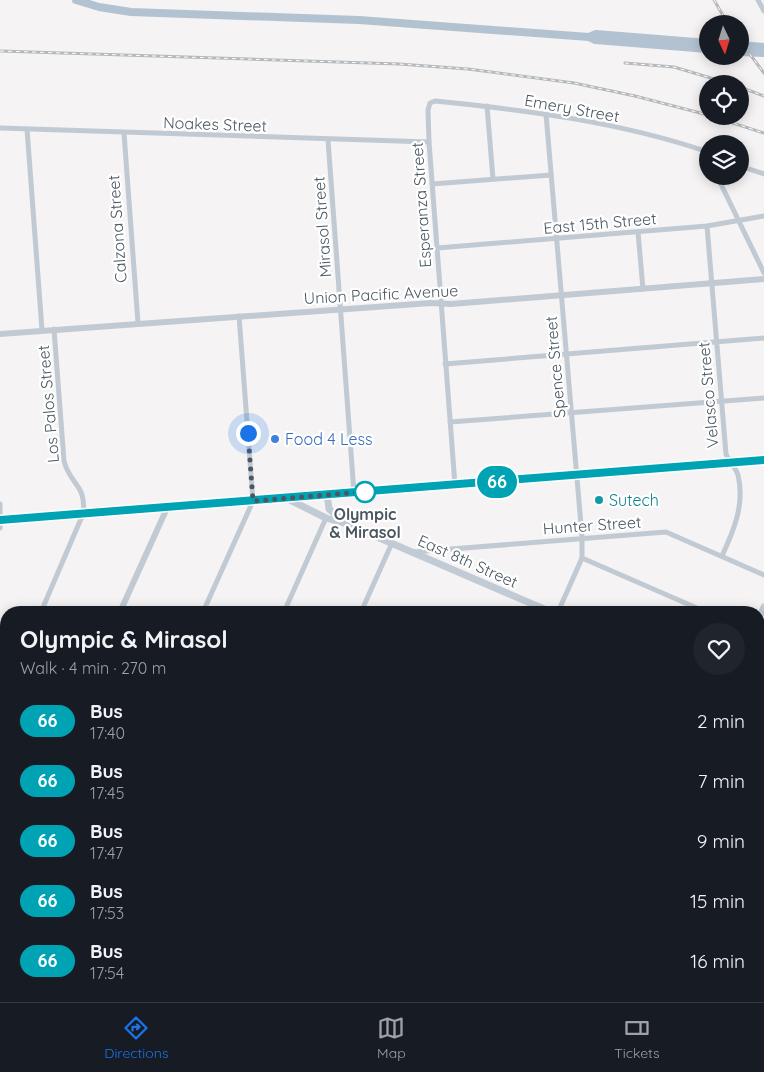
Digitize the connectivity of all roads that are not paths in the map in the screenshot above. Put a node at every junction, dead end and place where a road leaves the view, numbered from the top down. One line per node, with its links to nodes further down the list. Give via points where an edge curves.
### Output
1 (76, 0): 4 (main road, via 131,12 359,20)
2 (758, 0): 3 (street)
3 (764, 11)
4 (589, 37): 5 (main road, via 596,34); 8 (main road)
5 (699, 42)
6 (749, 46): 7 (main road)
7 (764, 47)
8 (699, 48)
9 (749, 52): 10 (main road)
10 (764, 53)
11 (430, 103): 12 (street, Emery Street); 18 (street, Esperanza Street)
12 (487, 106): 13 (street, Emery Street); 23 (street)
13 (546, 114): 19 (street, Emery Street, via 648,135); 21 (street, Spence Street)
14 (0, 128): 15 (street, Noakes Street)
15 (27, 129): 16 (street, Noakes Street); 42 (street, Los Palos Street)
16 (124, 133): 17 (street, Noakes Street); 40 (street, Calzona Street)
17 (328, 140): 18 (street, Noakes Street); 38 (street, Mirasol Street)
18 (429, 142): 24 (street, Esperanza Street)
19 (699, 149)
20 (749, 169): 22 (street)
21 (551, 174): 23 (street); 30 (street, Spence Street)
22 (764, 174)
23 (493, 179): 24 (street)
24 (432, 184): 31 (street, Esperanza Street)
25 (721, 185): 27 (street)
26 (764, 216): 27 (street, East 15th Street)
27 (738, 220): 28 (street, East 15th Street); 32 (street)
28 (707, 226): 29 (street, East 15th Street); 34 (street, Velasco Street)
29 (638, 232): 30 (street, East 15th Street); 35 (street)
30 (556, 239): 31 (street, East 15th Street); 36 (street, Spence Street)
31 (437, 248): 37 (street, Esperanza Street)
32 (764, 273)
33 (764, 279): 34 (street, Union Pacific Avenue)
34 (711, 284): 35 (street, Union Pacific Avenue); 45 (street, Velasco Street)
35 (643, 289): 36 (street, Union Pacific Avenue)
36 (562, 296): 37 (street, Union Pacific Avenue); 46 (street, Spence Street)
37 (441, 303): 38 (street, Union Pacific Avenue); 47 (street, Esperanza Street)
38 (340, 309): 39 (street, Union Pacific Avenue); 56 (street, Mirasol Street)
39 (239, 316): 40 (street, Union Pacific Avenue); 59 (street)
40 (138, 323): 41 (street, Union Pacific Avenue)
41 (54, 329): 42 (street, Union Pacific Avenue); 62 (street, Los Palos Street, via 64,461 66,471 82,493 85,502)
42 (42, 330): 43 (street, Union Pacific Avenue)
43 (0, 334)
44 (764, 338): 45 (street)
45 (716, 343): 46 (street); 49 (street, Velasco Street)
46 (567, 354): 47 (street); 50 (street, Spence Street)
47 (445, 364): 51 (street, Esperanza Street)
48 (764, 398): 49 (street)
49 (721, 401): 50 (street); 53 (street, Velasco Street, via 726,454)
50 (572, 412): 51 (street); 54 (street, Spence Street)
51 (450, 422): 55 (street, Esperanza Street)
52 (764, 460): 53 (main road)
53 (730, 464): 54 (main road); 70 (street, Velasco Street, via 738,473 739,514)
54 (577, 476): 55 (main road); 67 (street, Spence Street)
55 (455, 485): 56 (main road)
56 (354, 493): 57 (main road)
57 (326, 494): 58 (main road); 65 (main road, East 8th Street, via 329,509)
58 (286, 498): 59 (main road); 63 (main road, East 8th Street)
59 (253, 501): 61 (main road); 75 (street)
60 (0, 504): 64 (street)
61 (167, 508): 62 (main road); 74 (street)
62 (83, 514): 64 (main road); 73 (street)
63 (326, 518): 65 (main road, East 8th Street); 76 (street)
64 (1, 520): 66 (street)
65 (347, 524): 68 (main road, East 8th Street)
66 (0, 528)
67 (582, 537): 69 (street, Hunter Street); 70 (street, Hunter Street, via 666,532); 71 (street, Spence Street)
68 (392, 543): 69 (main road, East 8th Street); 77 (street)
69 (414, 552): 78 (main road, East 8th Street)
70 (722, 556): 72 (street, Hunter Street)
71 (582, 558): 79 (street, Spence Street); 80 (street)
72 (764, 575)
73 (44, 606)
74 (123, 606)
75 (206, 606)
76 (287, 606)
77 (364, 606)
78 (537, 606)
79 (561, 606)
80 (692, 606)

